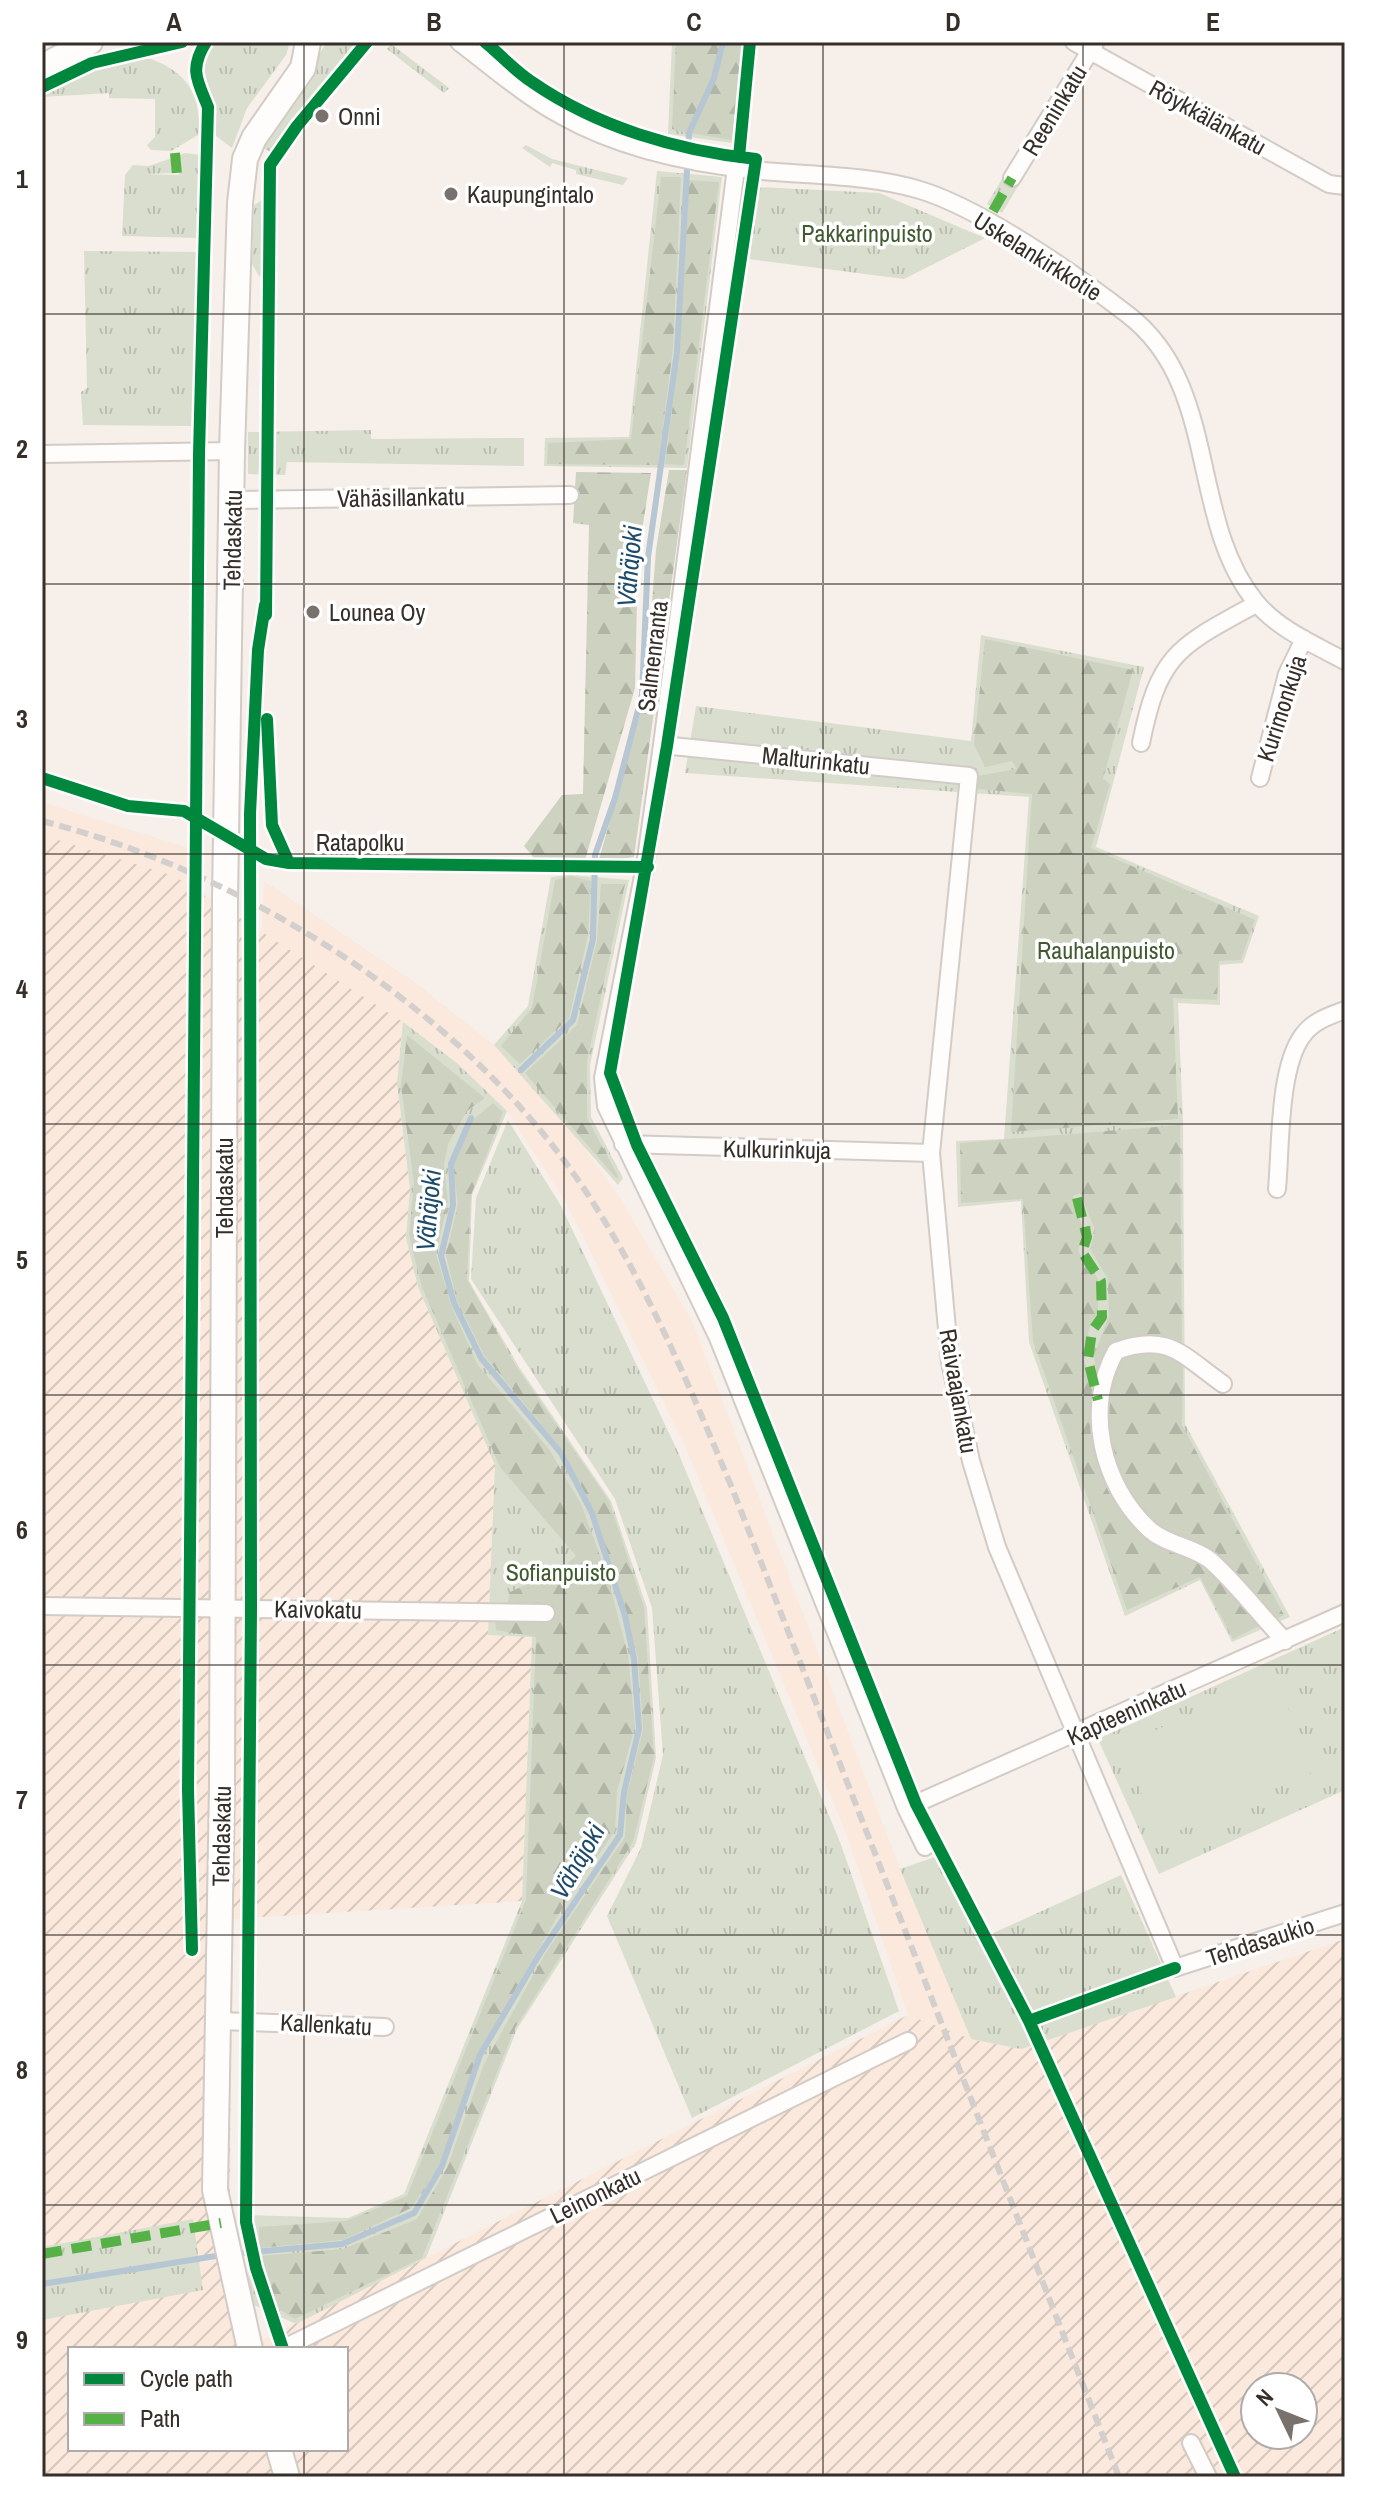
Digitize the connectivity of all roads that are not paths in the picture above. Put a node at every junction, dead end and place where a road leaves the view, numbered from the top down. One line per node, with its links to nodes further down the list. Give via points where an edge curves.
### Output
1 (90, 42): 6 (street)
2 (308, 42): 10 (street, Tehdaskatu, via 303,68 245,159)
3 (459, 42): 7 (street, Uskelankirkkotie, via 562,116 627,145)
4 (1074, 42): 5 (street, Röykkälänkatu)
5 (1092, 47): 8 (street, Reeninkatu); 9 (street, Röykkälänkatu, via 1329,184)
6 (42, 67)
7 (736, 168): 14 (street, Uskelankirkkotie, via 882,180 923,191 991,222 1130,316 1183,387 1231,567); 18 (street, Salmenranta)
8 (1012, 178)
9 (1345, 186)
10 (232, 451): 11 (street); 13 (street, Tehdaskatu)
11 (42, 454)
12 (570, 495): 13 (street, Vähäsillankatu)
13 (233, 500): 27 (street, Tehdaskatu)
14 (1256, 604): 15 (street, Uskelankirkkotie); 17 (street, via 1188,644 1167,663 1154,689)
15 (1304, 639): 16 (street, Uskelankirkkotie); 20 (street, Kurimonkuja, via 1287,674)
16 (1345, 661)
17 (1141, 743)
18 (662, 745): 19 (street, Malturinkatu); 22 (street, Salmenranta, via 645,866 603,1078 606,1106)
19 (969, 776): 23 (street, Raivaajankatu)
20 (1260, 778)
21 (1345, 1010): 24 (street, via 1320,1019 1303,1035 1289,1061)
22 (623, 1144): 23 (street, Kulkurinkuja); 32 (street, Salmenranta, via 718,1338)
23 (931, 1153): 31 (street, Raivaajankatu, via 950,1362 971,1461 997,1547)
24 (1277, 1189)
25 (1223, 1384): 30 (street, via 1172,1347 1144,1341 1116,1351 1102,1375 1100,1440 1122,1494 1151,1531 1200,1552 1235,1582)
26 (42, 1606): 27 (street, Kaivokatu)
27 (221, 1608): 28 (street, Kaivokatu); 36 (street, Tehdaskatu)
28 (546, 1613)
29 (1345, 1613): 30 (street, Kapteeninkatu)
30 (1285, 1641): 31 (street, Kapteeninkatu)
31 (1075, 1735): 32 (street, Kapteeninkatu); 35 (street, Raivaajankatu)
32 (906, 1808): 33 (street, Salmenranta)
33 (925, 1847)
34 (1345, 1913): 35 (street, Tehdasaukio)
35 (1175, 1968)
36 (219, 2021): 37 (street, Kallenkatu); 39 (street, Tehdaskatu, via 215,2190)
37 (385, 2027)
38 (908, 2041): 40 (street, Leinonkatu)
39 (250, 2347)
40 (286, 2347)
41 (1191, 2443): 44 (street)
42 (280, 2451): 43 (street)
43 (287, 2477)
44 (1208, 2477)

